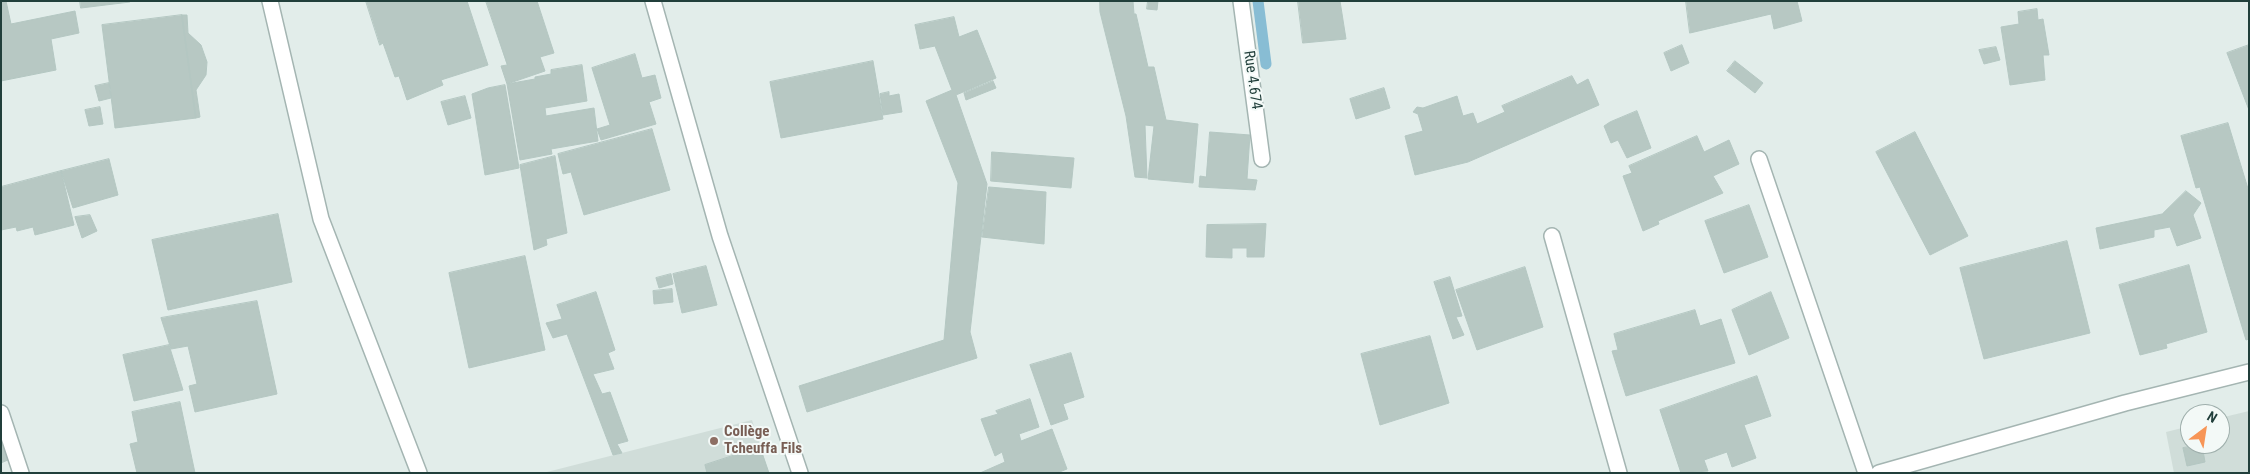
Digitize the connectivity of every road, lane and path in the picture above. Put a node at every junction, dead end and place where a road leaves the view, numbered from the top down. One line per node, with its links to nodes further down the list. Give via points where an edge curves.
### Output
1 (270, 1): 10 (street, via 321,219)
2 (654, 1): 11 (street, via 720,236)
3 (1241, 1): 4 (street, Rue 4.674)
4 (1262, 159)
5 (1759, 159): 13 (street)
6 (1552, 236): 12 (street)
7 (2249, 372): 14 (street, via 2125,403)
8 (1, 413): 9 (street)
9 (21, 473)
10 (419, 473)
11 (800, 473)
12 (1619, 473)
13 (1866, 473)
14 (1879, 473)

